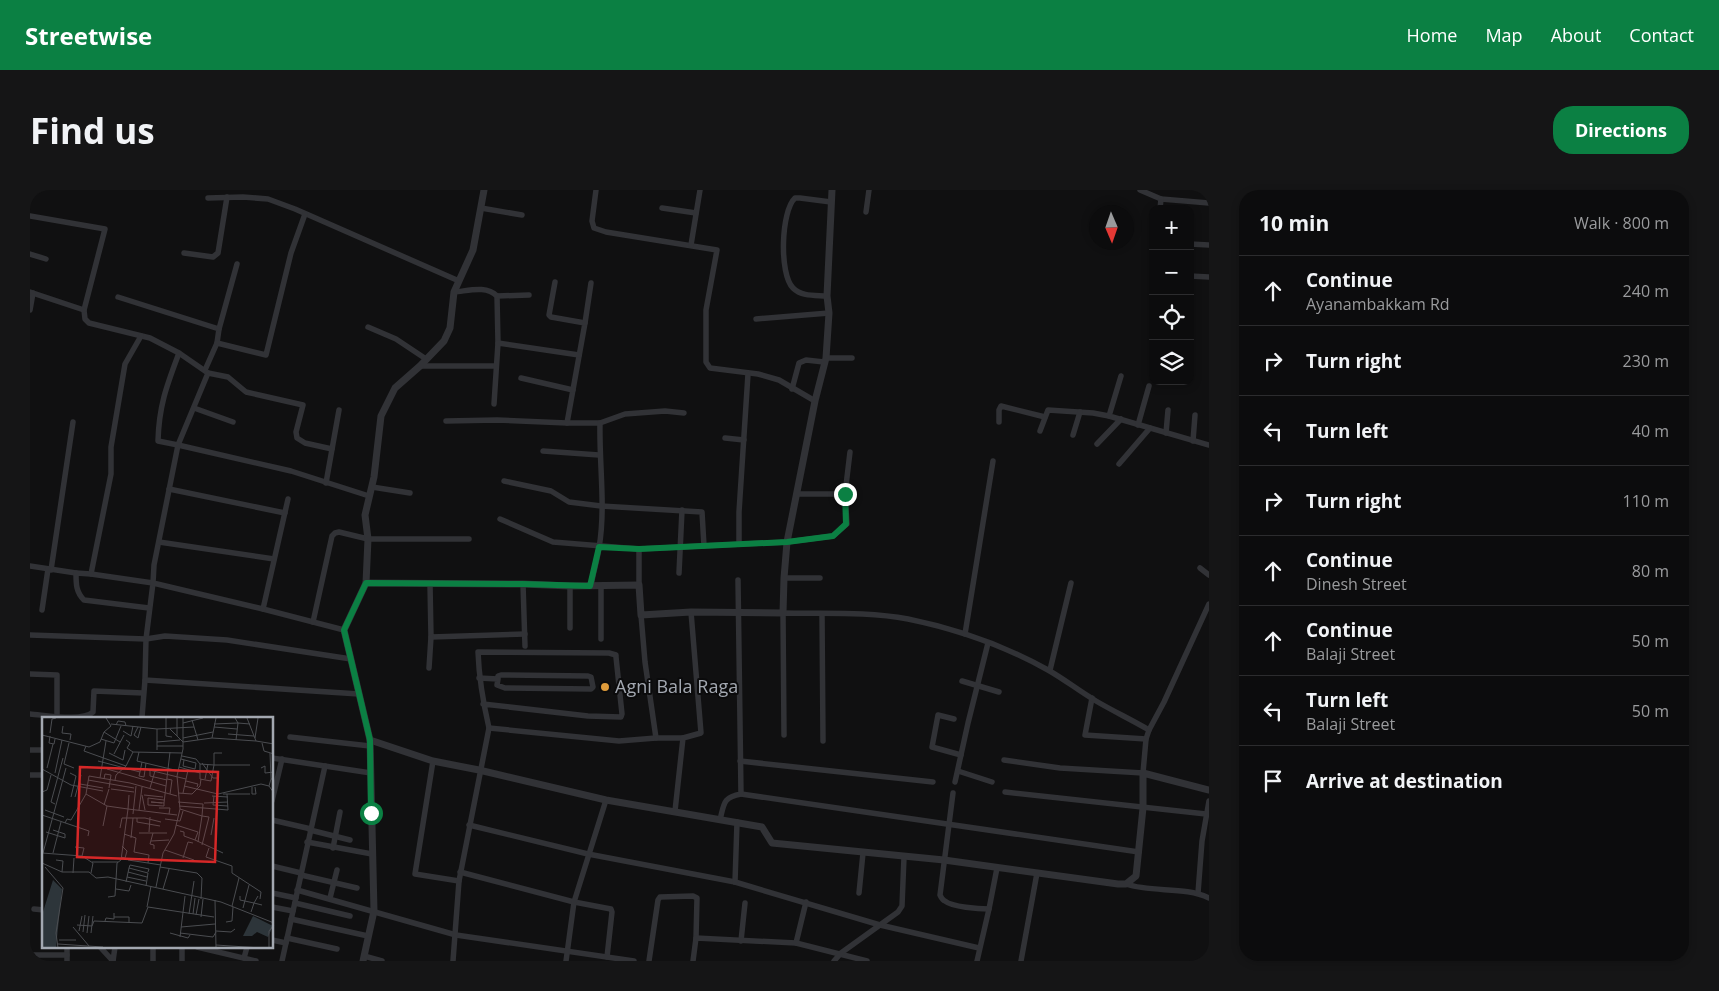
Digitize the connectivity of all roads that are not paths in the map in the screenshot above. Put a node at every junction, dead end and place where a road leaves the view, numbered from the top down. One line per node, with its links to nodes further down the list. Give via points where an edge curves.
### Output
1 (484, 190): 14 (street)
2 (596, 190): 22 (street, via 594,228)
3 (700, 190): 17 (street)
4 (832, 190): 11 (street)
5 (869, 190): 16 (street)
6 (1140, 190): 7 (street)
7 (1147, 192): 10 (street)
8 (226, 197): 9 (street); 18 (street, via 268,199); 24 (street, via 218,253 213,257)
9 (208, 198)
10 (1161, 199): 12 (street); 13 (street)
11 (831, 202): 37 (street); 37 (street, via 796,198 790,207 785,230 786,273 794,289 808,295)
12 (1209, 203)
13 (1160, 205)
14 (481, 208): 19 (street); 30 (street, via 473,250)
15 (662, 208): 17 (street)
16 (866, 212)
17 (696, 213): 22 (street)
18 (305, 214): 30 (street); 48 (street, via 291,252 266,355)
19 (522, 215)
20 (30, 216): 40 (street, via 105,229)
21 (1194, 244): 23 (street)
22 (691, 245): 57 (street, via 717,250 706,310 706,362 710,368)
23 (1209, 245)
24 (184, 253)
25 (30, 254): 26 (street)
26 (46, 259)
27 (237, 264): 45 (street)
28 (1194, 276): 29 (street)
29 (1209, 277)
30 (459, 281): 34 (street)
31 (555, 282): 43 (street, via 549,315)
32 (591, 283): 43 (street)
33 (32, 292): 39 (street); 40 (street)
34 (454, 292): 36 (street, via 483,289); 52 (street, via 450,328 444,341)
35 (529, 295): 36 (street)
36 (497, 296): 47 (street)
37 (827, 296): 41 (street)
38 (118, 297): 45 (street)
39 (30, 310)
40 (84, 310): 46 (street, via 89,323)
41 (829, 313): 42 (street); 53 (street)
42 (756, 319)
43 (585, 323): 50 (street)
44 (368, 327): 52 (street, via 396,339)
45 (219, 329): 48 (street)
46 (141, 336): 49 (street); 125 (street, via 125,364 111,447 111,474)
47 (498, 342): 50 (street); 55 (street)
48 (216, 343): 56 (street)
49 (179, 353): 56 (street); 90 (street, via 163,396 158,441)
50 (580, 355): 62 (street)
51 (852, 358): 53 (street)
52 (426, 359): 54 (street)
53 (825, 360): 61 (street, via 799,363); 63 (street)
54 (420, 366): 55 (street); 99 (street, via 395,388 381,416)
55 (495, 366): 64 (street)
56 (207, 371): 65 (street); 91 (street, via 228,377 246,392 303,405 297,438)
57 (748, 374): 61 (street, via 779,380); 86 (street)
58 (1121, 376): 71 (street)
59 (521, 378): 62 (street)
60 (1149, 386): 80 (street)
61 (792, 388): 63 (street)
62 (573, 390): 79 (street)
63 (815, 401): 102 (street)
64 (494, 404)
65 (194, 408): 76 (street); 90 (street)
66 (339, 410): 91 (street)
67 (1168, 410): 83 (street)
68 (684, 412): 78 (street, via 625,414)
69 (1080, 412): 71 (street); 72 (street, via 1051,410); 84 (street)
70 (1195, 415): 87 (street)
71 (1109, 416): 73 (street)
72 (1045, 417): 77 (street, via 1001,406); 82 (street)
73 (1121, 419): 80 (street); 88 (street)
74 (446, 421): 79 (street)
75 (73, 422): 122 (street)
76 (233, 422)
77 (998, 422)
78 (600, 423): 79 (street); 94 (street)
79 (567, 424)
80 (1138, 425): 81 (street)
81 (1150, 428): 83 (street); 96 (street)
82 (1040, 432)
83 (1166, 434): 87 (street)
84 (1073, 435)
85 (725, 438): 86 (street)
86 (744, 440): 114 (street, via 738,512)
87 (1193, 441): 89 (street)
88 (1098, 444)
89 (1209, 445)
90 (178, 446): 98 (street); 100 (street)
91 (332, 449): 98 (street)
92 (544, 451): 94 (street)
93 (850, 452): 103 (street)
94 (599, 455): 106 (street)
95 (993, 460): 152 (street)
96 (1119, 464)
97 (504, 481): 106 (street, via 551,491 569,502)
98 (326, 483): 104 (street)
99 (372, 487): 101 (street); 104 (street)
100 (169, 489): 108 (street); 112 (street)
101 (410, 493)
102 (796, 494): 103 (street); 113 (street)
103 (845, 494): 113 (street, via 846,524 833,536)
104 (370, 496): 110 (street, via 365,515)
105 (288, 499): 108 (street)
106 (602, 506): 107 (street); 116 (street)
107 (682, 510): 115 (street, via 702,512); 117 (street)
108 (285, 513): 119 (street)
109 (500, 520): 116 (street, via 553,542)
110 (368, 538): 111 (street); 131 (street); 148 (street, via 339,532 332,536)
111 (469, 539)
112 (159, 542): 119 (street); 130 (street)
113 (787, 542): 114 (street); 127 (street)
114 (739, 544): 115 (street)
115 (704, 546): 117 (street)
116 (599, 547): 118 (street); 137 (street)
117 (680, 548): 118 (street); 124 (street)
118 (639, 549): 135 (street)
119 (274, 559): 141 (street)
120 (30, 566): 122 (street)
121 (1200, 568): 126 (street)
122 (50, 569): 123 (street); 142 (street)
123 (76, 573): 125 (street); 140 (street, via 78,595 84,600)
124 (679, 573)
125 (91, 574): 130 (street)
126 (1209, 575)
127 (784, 578): 128 (street); 145 (street)
128 (820, 578)
129 (738, 580): 144 (street)
130 (153, 583): 140 (street); 141 (street)
131 (366, 583): 133 (street); 150 (street)
132 (1071, 583): 161 (street)
133 (430, 584): 134 (street); 154 (street)
134 (523, 584): 136 (street); 151 (street)
135 (639, 585): 138 (street); 147 (street)
136 (570, 586): 137 (street); 149 (street)
137 (590, 586): 138 (street)
138 (601, 586): 156 (street)
139 (1209, 604): 178 (street)
140 (149, 608): 155 (street)
141 (263, 609): 148 (street)
142 (42, 610)
143 (691, 612): 144 (street); 147 (street); 182 (street, via 701,734)
144 (738, 612): 145 (street); 190 (street)
145 (783, 613): 146 (street); 179 (street)
146 (822, 614): 152 (street, via 908,619); 184 (street)
147 (641, 616): 181 (street)
148 (313, 622): 150 (street)
149 (570, 628)
150 (344, 630): 159 (street)
151 (524, 634): 154 (street); 158 (street)
152 (966, 634): 157 (street)
153 (30, 635): 155 (street)
154 (430, 637): 160 (street)
155 (146, 639): 159 (street, via 165,636 227,640); 165 (street)
156 (601, 639)
157 (988, 643): 161 (street); 167 (street)
158 (525, 646)
159 (351, 659): 170 (street)
160 (429, 668)
161 (1050, 670): 171 (street)
162 (30, 674): 174 (street, via 57,674)
163 (479, 678): 164 (street); 172 (street); 172 (street, via 478,652 610,653 616,655 622,714 618,718 588,716)
164 (498, 679): 164 (street, via 501,675 588,676 593,687 500,688)
165 (145, 680): 169 (street); 170 (street)
166 (962, 681): 167 (street)
167 (977, 686): 168 (street); 186 (street)
168 (999, 692)
169 (143, 693): 174 (street, via 94,691 93,712 89,716); 175 (street)
170 (359, 694): 185 (street)
171 (1092, 698): 178 (street); 183 (street, via 1085,735)
172 (483, 704): 177 (street)
173 (30, 714): 174 (street)
174 (57, 717)
175 (142, 717)
176 (954, 719): 186 (street, via 938,715 932,748)
177 (489, 728): 181 (street, via 619,741); 193 (street)
178 (1149, 730): 183 (street)
179 (784, 735)
180 (290, 737): 185 (street)
181 (656, 738): 182 (street)
182 (683, 738): 208 (street)
183 (1146, 739): 195 (street)
184 (824, 741)
185 (370, 743): 191 (street); 196 (street)
186 (961, 755): 194 (street)
187 (274, 758): 188 (street)
188 (282, 759): 192 (street); 202 (street)
189 (1004, 760): 195 (street, via 1060,768)
190 (740, 761): 197 (street); 204 (street)
191 (433, 762): 193 (street); 233 (street, via 415,874)
192 (325, 766): 196 (street); 216 (street)
193 (479, 770): 205 (street); 214 (street)
194 (958, 771): 198 (street); 199 (street)
195 (1144, 772): 200 (street); 207 (street)
196 (371, 773): 223 (street)
197 (933, 782)
198 (955, 782)
199 (992, 782)
200 (1209, 790)
201 (1006, 792): 207 (street)
202 (274, 793)
203 (953, 793): 215 (street)
204 (741, 794): 212 (street, via 731,795 725,800); 215 (street)
205 (606, 800): 208 (street); 224 (street)
206 (1209, 801): 210 (street)
207 (1143, 808): 210 (street); 221 (street)
208 (675, 811): 212 (street)
209 (340, 812): 217 (street)
210 (1206, 814): 239 (street)
211 (274, 820): 216 (street)
212 (720, 820): 213 (street)
213 (737, 822): 222 (street, via 762,827 772,843); 235 (street)
214 (469, 825): 224 (street); 230 (street)
215 (949, 825): 221 (street); 226 (street)
216 (310, 829): 217 (street); 219 (street)
217 (335, 837): 218 (street); 220 (street)
218 (350, 840)
219 (308, 842): 220 (street); 232 (street)
220 (334, 848): 223 (street)
221 (1139, 852): 236 (street, via 1136,876)
222 (863, 853): 225 (street); 240 (street)
223 (372, 854): 253 (street)
224 (588, 854): 235 (street); 245 (street)
225 (904, 857): 226 (street); 256 (street, via 902,906)
226 (944, 860): 228 (street); 250 (street, via 940,894 945,902)
227 (274, 867): 232 (street)
228 (997, 868): 231 (street); 250 (street)
229 (337, 870): 234 (street)
230 (460, 872): 233 (street); 245 (street)
231 (1037, 873): 236 (street); 293 (street)
232 (301, 874): 234 (street); 238 (street)
233 (459, 881): 257 (street)
234 (334, 882): 237 (street); 242 (street)
235 (734, 882): 246 (street)
236 (1126, 884): 239 (street)
237 (357, 888)
238 (298, 890): 242 (street); 244 (street)
239 (1198, 892): 243 (street)
240 (858, 893)
241 (274, 894): 244 (street)
242 (330, 898): 253 (street)
243 (1209, 898)
244 (295, 900): 252 (street); 254 (street)
245 (574, 902): 272 (street); 275 (street, via 612,910)
246 (806, 902): 256 (street); 263 (street)
247 (745, 903): 262 (street)
248 (274, 906): 252 (street)
249 (34, 909): 251 (street)
250 (989, 909): 269 (street)
251 (42, 910)
252 (293, 911): 255 (street)
253 (374, 911): 257 (street); 258 (street)
254 (350, 916)
255 (291, 919): 258 (street); 261 (street)
256 (880, 925): 269 (street); 273 (street)
257 (456, 935): 272 (street); 285 (street)
258 (368, 936): 278 (street)
259 (696, 938): 262 (street); 288 (street, via 697,898 660,897); 289 (street)
260 (274, 940): 261 (street)
261 (287, 940): 271 (street); 283 (street)
262 (741, 941): 263 (street)
263 (796, 943): 273 (street)
264 (101, 948): 279 (street)
265 (115, 948): 279 (street)
266 (153, 948): 280 (street)
267 (182, 948): 281 (street)
268 (247, 948): 277 (street)
269 (979, 948): 292 (street)
270 (209, 949): 277 (street)
271 (337, 949)
272 (567, 952): 275 (street); 286 (street)
273 (841, 953): 290 (street); 291 (street)
274 (30, 955): 276 (street)
275 (607, 957): 287 (street)
276 (67, 958)
277 (244, 958): 282 (street)
278 (364, 959): 284 (street)
279 (113, 961)
280 (153, 961)
281 (182, 961)
282 (256, 961)
283 (282, 961)
284 (382, 961)
285 (453, 961)
286 (566, 961)
287 (634, 961)
288 (649, 961)
289 (693, 961)
290 (834, 961)
291 (867, 961)
292 (977, 961)
293 (1021, 961)

